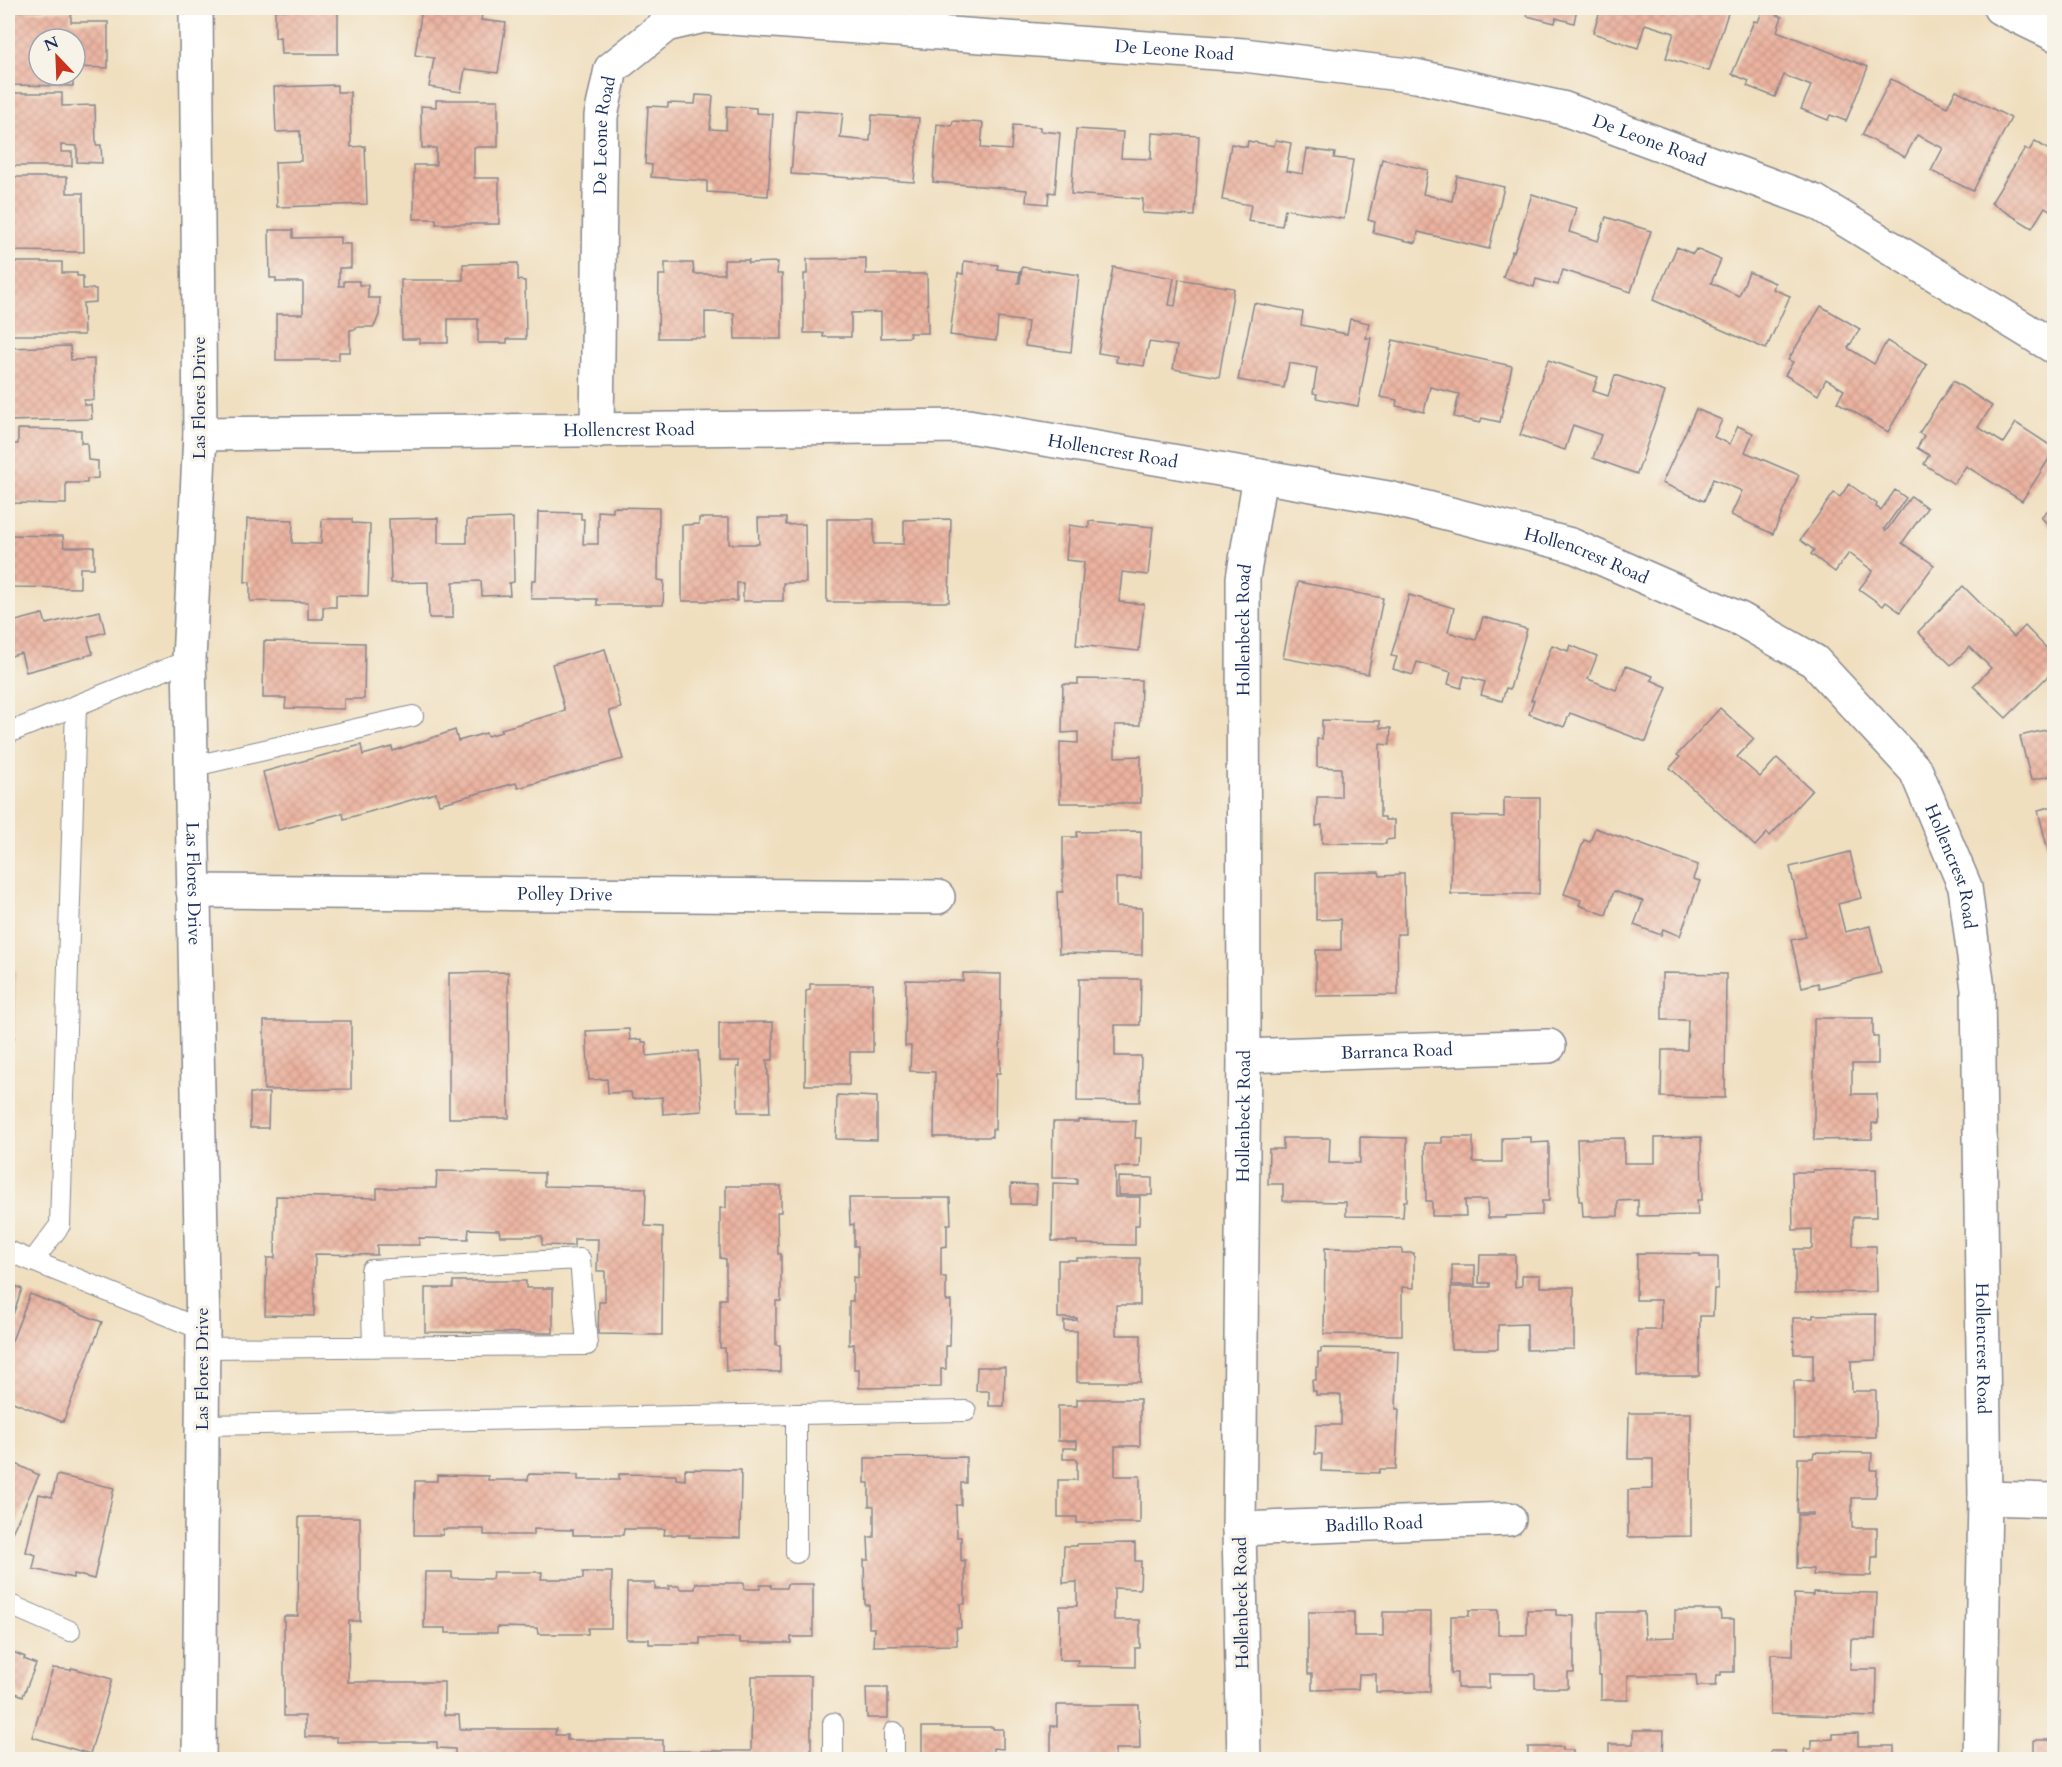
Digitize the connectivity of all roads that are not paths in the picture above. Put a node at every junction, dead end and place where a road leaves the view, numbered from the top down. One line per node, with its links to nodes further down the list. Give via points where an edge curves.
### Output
1 (196, 8): 6 (street, Las Flores Drive)
2 (2000, 8): 3 (street)
3 (2055, 34)
4 (2055, 347): 5 (street, De Leone Road, via 1816,202 1562,108 1416,76 1244,55 704,16 666,26 611,69 601,116)
5 (597, 431): 6 (street, Hollencrest Road); 7 (street, Hollencrest Road, via 968,426)
6 (200, 434): 8 (street, Las Flores Drive)
7 (1260, 476): 16 (street, Hollenbeck Road, via 1243,578); 24 (street, Hollencrest Road, via 1388,498 1571,545 1740,619 1814,661 1916,771 1965,887 1978,989)
8 (189, 660): 9 (lane); 12 (street, Las Flores Drive)
9 (76, 706): 11 (lane); 18 (lane, via 60,1225)
10 (413, 716): 12 (lane)
11 (8, 733)
12 (190, 767): 13 (street, Las Flores Drive)
13 (193, 891): 14 (street, Polley Drive); 19 (street, Las Flores Drive)
14 (938, 897)
15 (1549, 1046): 16 (street, Barranca Road)
16 (1244, 1056): 27 (street, Hollenbeck Road)
17 (8, 1251): 18 (lane)
18 (33, 1261): 19 (lane)
19 (203, 1339): 20 (lane); 23 (street, Las Flores Drive)
20 (373, 1347): 20 (lane, via 587,1345 580,1258 371,1270)
21 (966, 1411): 22 (lane)
22 (796, 1414): 23 (lane); 28 (lane)
23 (202, 1425): 33 (street, Las Flores Drive)
24 (1985, 1498): 25 (street); 37 (street, Hollencrest Road)
25 (2055, 1500)
26 (1509, 1519): 27 (street, Badillo Road)
27 (1239, 1529): 36 (street, Hollenbeck Road)
28 (796, 1553)
29 (8, 1604): 30 (lane)
30 (70, 1630)
31 (834, 1723): 34 (lane)
32 (894, 1732): 35 (lane)
33 (199, 1760)
34 (833, 1760)
35 (894, 1760)
36 (1244, 1760)
37 (1980, 1760)

